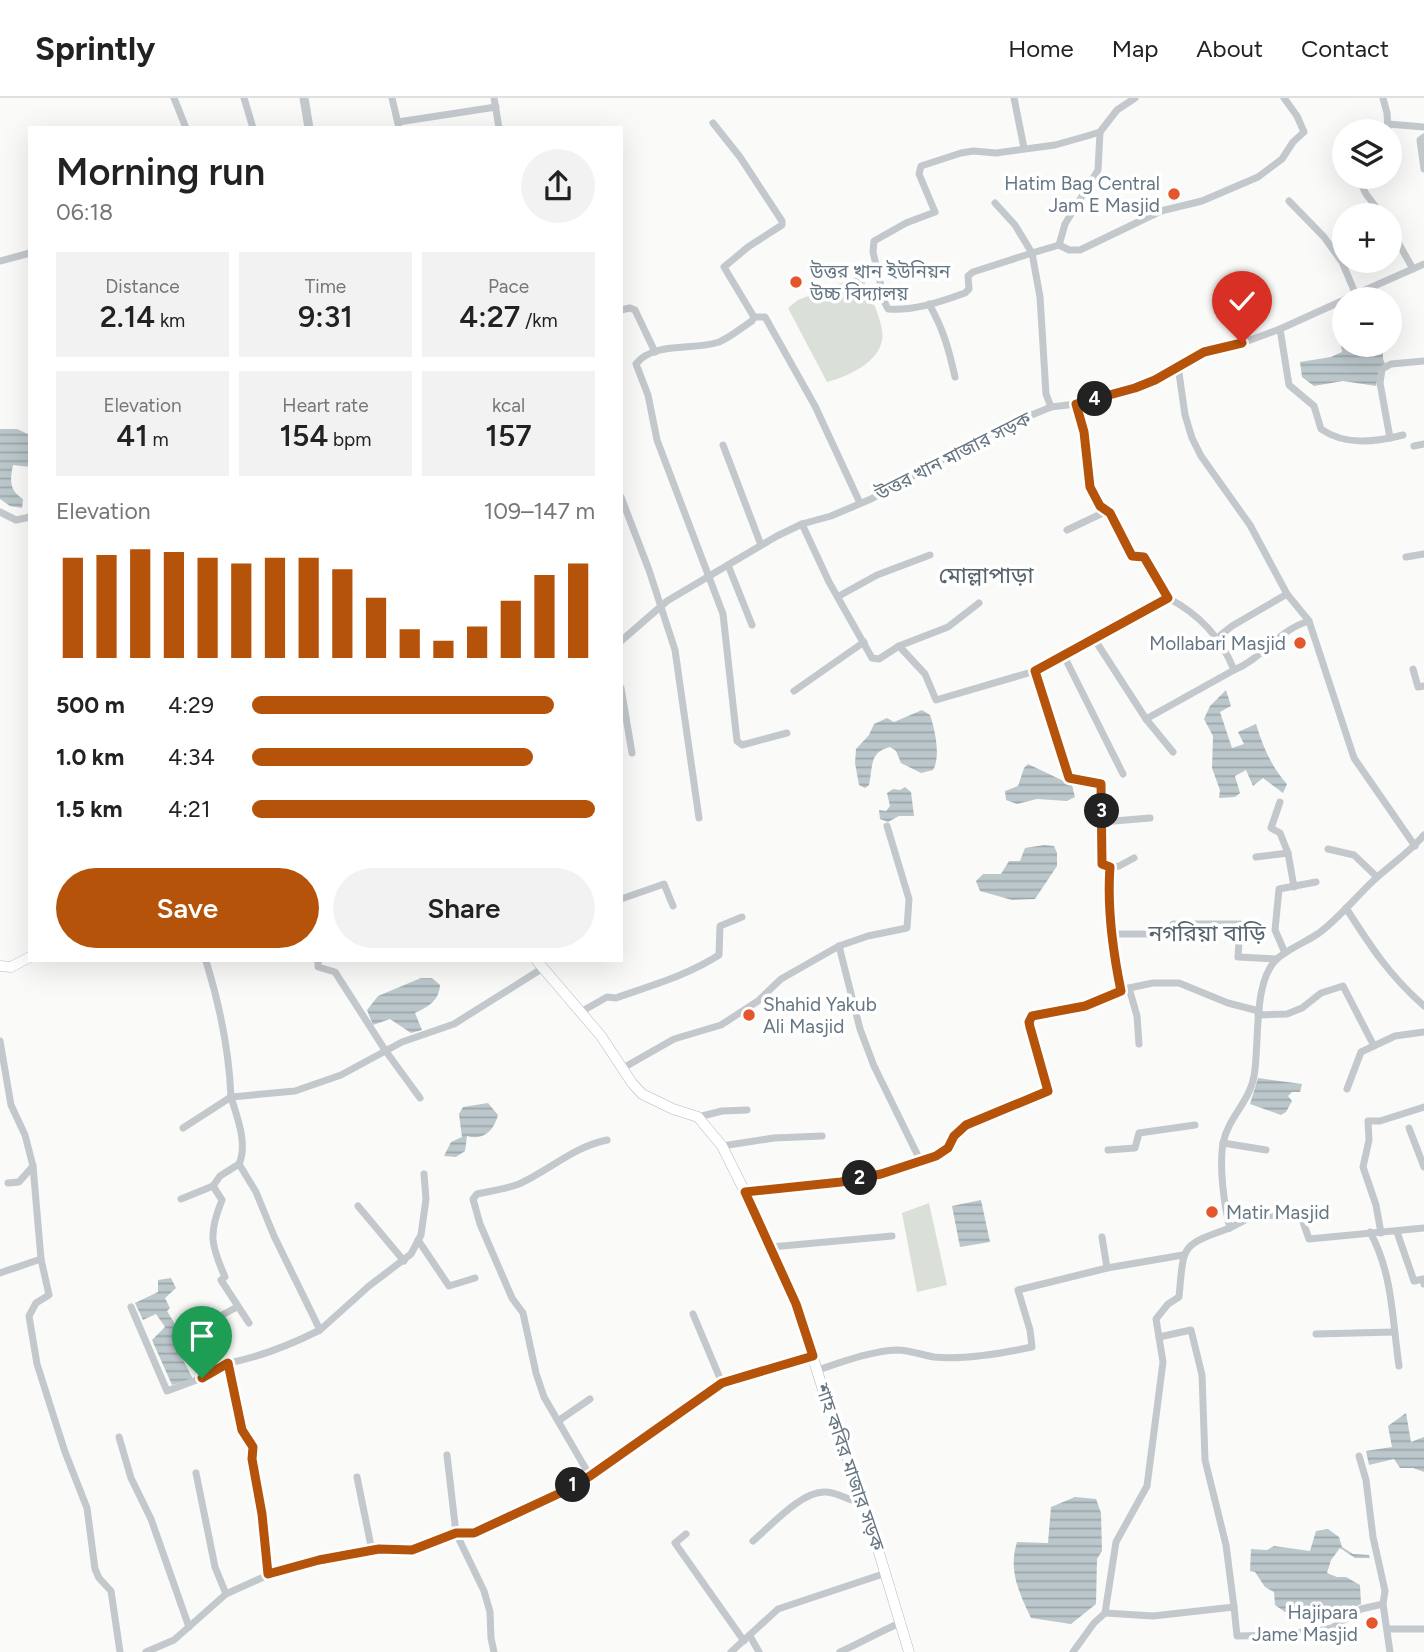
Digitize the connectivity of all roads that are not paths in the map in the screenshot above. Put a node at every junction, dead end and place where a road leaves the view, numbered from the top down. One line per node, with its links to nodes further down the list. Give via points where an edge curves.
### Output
1 (174, 98): 14 (street)
2 (244, 98): 15 (street)
3 (304, 98): 16 (street)
4 (392, 98): 13 (street)
5 (494, 98): 10 (street)
6 (1014, 98): 22 (street)
7 (1135, 98): 20 (street, via 1117,110)
8 (1284, 98): 26 (street, via 1304,132 1282,159 1258,177 1202,201 1161,211 1080,250)
9 (1383, 98): 11 (street)
10 (496, 107): 13 (street); 17 (street)
11 (1387, 119)
12 (713, 123): 38 (street, via 782,221 724,267)
13 (399, 125)
14 (185, 126)
15 (252, 126)
16 (309, 126)
17 (499, 126)
18 (1424, 127): 19 (street)
19 (1402, 128)
20 (1100, 132): 22 (street); 26 (street, via 1098,170 1065,223)
21 (1424, 137): 23 (street, via 1420,140)
22 (1024, 148): 35 (street, via 961,153 921,166 919,174 935,212 874,241 888,309)
23 (1424, 169)
24 (1289, 201): 33 (street, via 1324,237)
25 (995, 204): 28 (street)
26 (1059, 245): 28 (street)
27 (1402, 249): 32 (street)
28 (1032, 253): 35 (street, via 973,272 965,293); 45 (street)
29 (28, 254): 30 (street)
30 (0, 261)
31 (1424, 264): 32 (street, উত্তর খান মাজার সড়ক)
32 (1413, 269): 34 (street, উত্তর খান মাজার সড়ক)
33 (1353, 287)
34 (1374, 287)
35 (929, 304): 43 (street, via 947,340)
36 (1332, 306): 39 (street, উত্তর খান মাজার সড়ক)
37 (623, 310): 40 (street, via 635,310)
38 (754, 317): 40 (street, via 721,341); 52 (street, via 765,317 815,406)
39 (1280, 329): 42 (street, উত্তর খান মাজার সড়ক, via 1204,352); 47 (street, via 1289,385 1314,406 1321,429 1345,440)
40 (655, 352): 63 (street, via 638,360 636,370 648,394 657,440)
41 (1424, 361): 47 (street, via 1382,369 1380,383)
42 (1178, 366): 44 (street, উত্তর খান মাজার সড়ক, via 1135,388); 64 (street, via 1192,438 1250,525)
43 (955, 377)
44 (1076, 404): 45 (street, উত্তর খান মাজার সড়ক); 53 (street, via 1090,487)
45 (1051, 407): 52 (street, উত্তর খান মাজার সড়ক, via 1005,426)
46 (1403, 435): 47 (street)
47 (1390, 438)
48 (1424, 444): 50 (street)
49 (723, 445): 58 (street)
50 (1414, 446)
51 (623, 502): 68 (street)
52 (860, 503): 56 (street, উত্তর খান মাজার সড়ক)
53 (1107, 511): 57 (street); 66 (street, via 1132,556 1144,557)
54 (0, 512): 55 (street, via 16,520)
55 (28, 517)
56 (802, 524): 58 (street, উত্তর খান মাজার সড়ক); 65 (street)
57 (1067, 530)
58 (761, 545): 62 (street, উত্তর খান মাজার সড়ক)
59 (1424, 554): 61 (street)
60 (930, 555): 65 (street, via 877,575)
61 (1406, 557)
62 (727, 565): 63 (street, উত্তর খান মাজার সড়ক); 70 (street)
63 (709, 576): 68 (street, উত্তর খান মাজার সড়ক); 84 (street, via 723,614 737,741 742,745)
64 (1287, 594): 69 (street); 72 (street)
65 (839, 596): 74 (street)
66 (1168, 598): 71 (street); 72 (street, via 1203,621)
67 (979, 603): 75 (street, via 948,627)
68 (661, 606): 73 (street, উত্তর খান মাজার সড়ক); 89 (street, via 675,650)
69 (1309, 621): 78 (street, via 1280,635); 94 (street, via 1354,758)
70 (752, 625)
71 (1093, 637): 76 (street); 83 (street)
72 (1217, 638): 78 (street)
73 (623, 639)
74 (864, 642): 75 (street, via 876,660); 81 (street)
75 (899, 646): 79 (street, via 925,674 936,701)
76 (1063, 654): 79 (street); 87 (street)
77 (1413, 669): 80 (street, via 1418,687)
78 (1234, 670): 83 (street)
79 (1035, 671): 91 (street, via 1069,778 1101,784)
80 (1424, 686)
81 (794, 691)
82 (623, 700): 86 (street)
83 (1146, 719): 85 (street)
84 (787, 733)
85 (1173, 752)
86 (632, 753)
87 (1123, 774)
88 (1280, 802): 96 (street, via 1271,828 1280,833)
89 (699, 818)
90 (1150, 818): 91 (street)
91 (1102, 822): 99 (street, via 1102,864)
92 (887, 826): 108 (street, via 909,899 907,928)
93 (1424, 835): 94 (street)
94 (1415, 846): 100 (street)
95 (1328, 849): 100 (street, via 1354,855)
96 (1288, 853): 97 (street); 102 (street)
97 (1256, 857)
98 (1134, 858): 99 (street)
99 (1110, 867): 107 (street)
100 (1377, 877): 105 (street)
101 (1316, 882): 102 (street)
102 (1294, 887): 109 (street, via 1279,889 1275,930)
103 (623, 898): 104 (street, via 664,884)
104 (673, 906)
105 (1346, 908): 109 (street); 118 (street, via 1379,960)
106 (742, 917): 119 (street, via 720,926 719,955 699,968 616,998 607,997)
107 (1114, 934): 111 (street, via 1168,934 1173,924 1240,924 1238,957); 117 (street)
108 (839, 946): 126 (street, via 781,979 758,1002 721,1025 674,1039); 142 (street, via 873,1066)
109 (1286, 953): 111 (street)
110 (28, 958): 115 (main road, via 11,967)
111 (1276, 959): 120 (street)
112 (206, 962): 128 (street, via 229,1055)
113 (318, 962): 125 (street, via 318,967 335,972)
114 (540, 964): 119 (main road); 125 (street, via 454,1024)
115 (0, 966)
116 (1129, 988): 117 (street); 120 (street, via 1179,983); 123 (street)
117 (1121, 991): 142 (street, via 1085,1006 1032,1016 1030,1027 1048,1091 966,1125 944,1151)
118 (1424, 1006)
119 (579, 1013): 126 (main road)
120 (1258, 1013): 124 (street, via 1287,1014 1321,993 1343,986); 138 (street, via 1254,1078)
121 (1424, 1032): 124 (street, via 1395,1036)
122 (0, 1041): 144 (street, via 11,1105)
123 (1139, 1044)
124 (1374, 1046): 127 (street, via 1361,1052)
125 (385, 1050): 128 (street, via 317,1085); 129 (street)
126 (623, 1068): 132 (main road, via 652,1101)
127 (1348, 1089)
128 (231, 1097): 134 (street); 143 (street, via 240,1127)
129 (420, 1098)
130 (1424, 1107): 156 (street, via 1368,1121 1363,1167)
131 (747, 1110): 132 (street)
132 (698, 1117): 139 (main road, শাহ কবির মাজার সড়ক)
133 (1195, 1125): 140 (street, via 1139,1133 1135,1148)
134 (183, 1128)
135 (1409, 1128): 145 (street)
136 (822, 1136): 139 (street)
137 (607, 1140): 183 (street, via 576,1149 519,1184 477,1194 473,1199 512,1298 523,1313 536,1373)
138 (1223, 1143): 141 (street); 152 (street)
139 (722, 1146): 149 (main road, শাহ কবির মাজার সড়ক)
140 (1108, 1150)
141 (1266, 1150)
142 (920, 1160): 149 (street, via 841,1182)
143 (239, 1164): 148 (street); 172 (street, via 257,1192)
144 (33, 1166): 147 (street, via 19,1182); 162 (street)
145 (1424, 1167)
146 (424, 1174): 159 (street, via 426,1199)
147 (8, 1183)
148 (213, 1186): 150 (street); 169 (street, via 222,1200 212,1243 225,1277 222,1280)
149 (745, 1192): 160 (main road, শাহ কবির মাজার সড়ক)
150 (181, 1199)
151 (358, 1206): 163 (street)
152 (1230, 1228): 155 (street, via 1255,1215 1293,1216 1302,1219 1309,1239); 161 (street, via 1194,1241)
153 (1424, 1228): 154 (street)
154 (1396, 1231): 156 (street); 167 (street, via 1414,1281 1423,1279)
155 (1370, 1232): 156 (street); 173 (street, via 1384,1260)
156 (1381, 1233)
157 (892, 1236): 160 (street)
158 (1101, 1237): 164 (street)
159 (418, 1240): 163 (street); 166 (street, via 449,1286)
160 (771, 1247): 177 (main road, শাহ কবির মাজার সড়ক)
161 (1183, 1255): 164 (street); 176 (street, via 1179,1297 1156,1319)
162 (41, 1259): 165 (street); 206 (street, via 49,1295 36,1303 29,1316 37,1364 87,1508 95,1569 111,1591)
163 (404, 1261): 172 (street)
164 (1107, 1268): 180 (street, via 1018,1290 1032,1347 954,1357 897,1350)
165 (0, 1273)
166 (475, 1278)
167 (1424, 1284)
168 (131, 1307): 178 (street, via 167,1391)
169 (237, 1307): 171 (street); 175 (street)
170 (693, 1314): 181 (street)
171 (248, 1323)
172 (320, 1330): 178 (street, via 288,1346)
173 (1394, 1332): 174 (street); 179 (street)
174 (1316, 1334)
175 (185, 1335)
176 (1159, 1337): 199 (street, via 1191,1330 1202,1375 1205,1460 1226,1545); 200 (street, via 1163,1362 1147,1486 1116,1542)
177 (813, 1356): 180 (main road, শাহ কবির মাজার সড়ক); 181 (street)
178 (228, 1363): 196 (street, via 242,1430 253,1447)
179 (1399, 1366)
180 (818, 1370): 190 (main road, শাহ কবির মাজার সড়ক)
181 (722, 1383): 188 (street)
182 (590, 1399): 183 (street)
183 (558, 1421): 188 (street)
184 (119, 1437): 202 (street)
185 (447, 1455): 191 (street)
186 (1359, 1456): 198 (street, via 1385,1591)
187 (196, 1473): 197 (street, via 215,1567)
188 (590, 1476): 191 (street, via 474,1533)
189 (357, 1477): 194 (street)
190 (864, 1503): 193 (street, via 825,1491 801,1499); 195 (main road, শাহ কবির মাজার সড়ক)
191 (456, 1533): 194 (street, via 412,1550); 208 (street, via 491,1612)
192 (686, 1534): 205 (street, via 675,1543)
193 (753, 1541)
194 (372, 1551): 196 (street)
195 (886, 1573): 201 (main road, শাহ কবির মাজার সড়ক); 205 (street, via 778,1609)
196 (268, 1574): 197 (street)
197 (226, 1594): 202 (street)
198 (1383, 1604): 199 (street, via 1361,1609 1332,1628 1237,1636); 203 (street)
199 (1234, 1607): 200 (street, via 1153,1616)
200 (1105, 1614): 213 (street)
201 (900, 1623): 211 (street); 212 (main road, শাহ কবির মাজার সড়ক)
202 (189, 1628): 207 (street)
203 (1387, 1629): 204 (street); 214 (street)
204 (1424, 1629)
205 (747, 1639): 209 (street); 210 (street)
206 (120, 1652)
207 (146, 1652)
208 (494, 1652)
209 (731, 1652)
210 (758, 1652)
211 (840, 1652)
212 (909, 1652)
213 (1073, 1652)
214 (1390, 1652)

